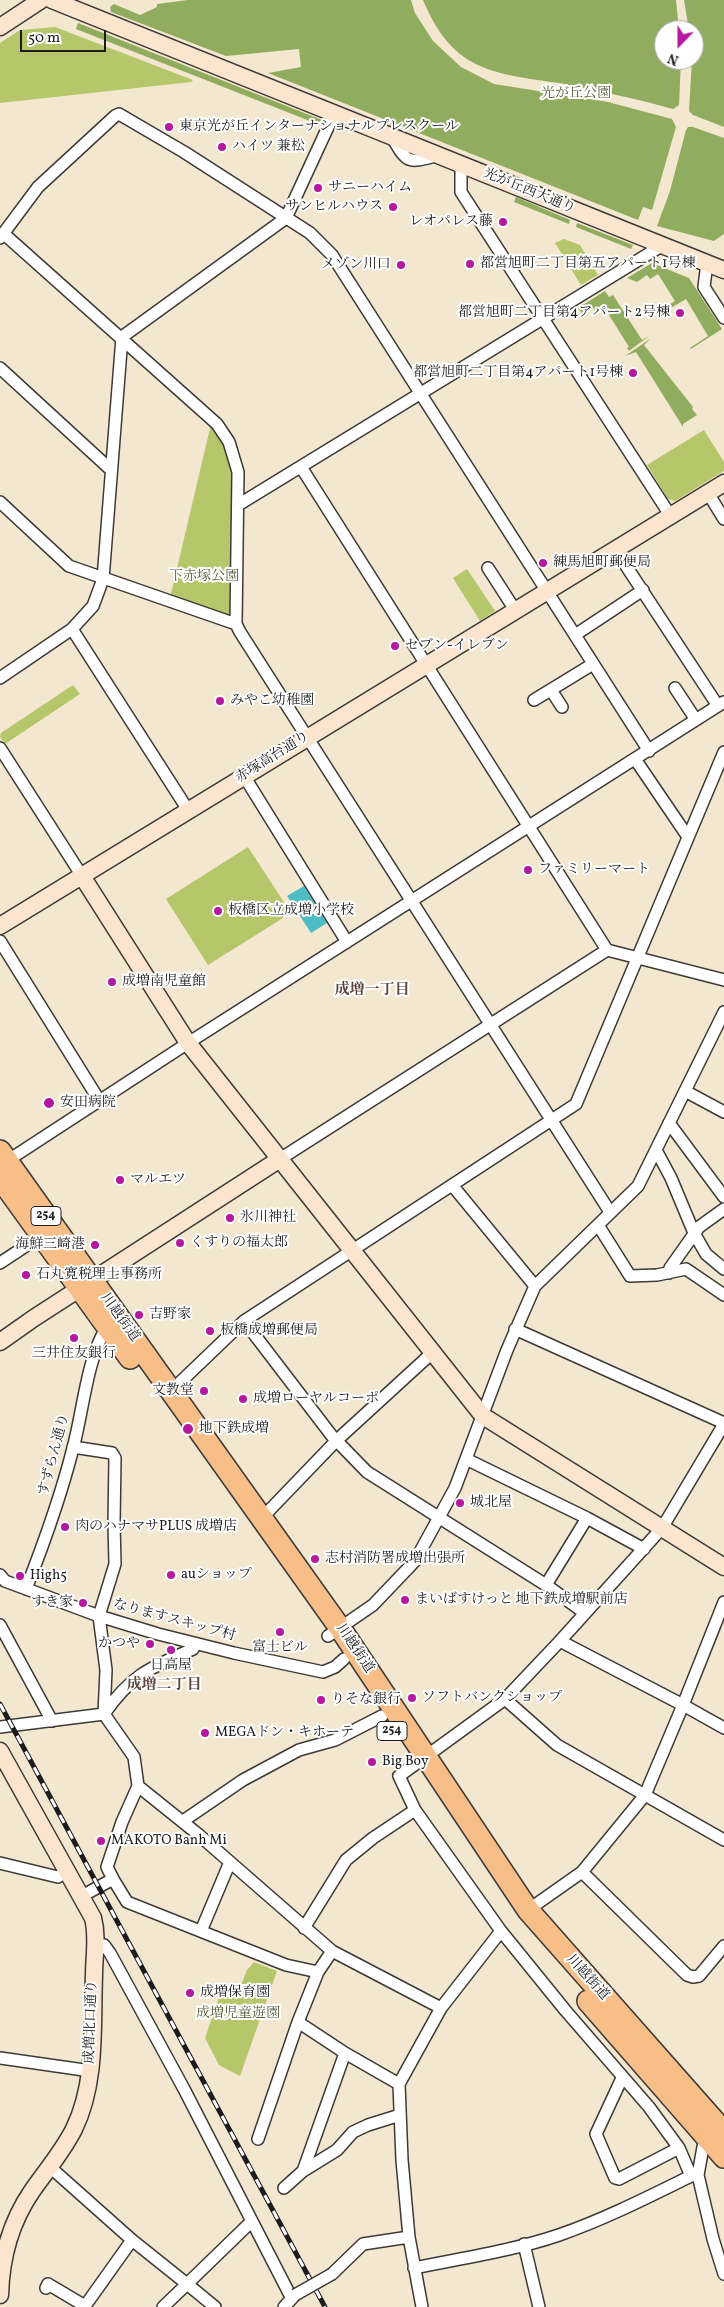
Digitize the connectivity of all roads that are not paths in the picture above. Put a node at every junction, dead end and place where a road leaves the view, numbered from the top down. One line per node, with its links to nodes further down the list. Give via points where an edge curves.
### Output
1 (41, 0): 3 (street)
2 (52, 0): 4 (street, 光が丘西大通り)
3 (0, 27)
4 (334, 114): 5 (street, 光が丘西大通り); 6 (street)
5 (461, 165): 8 (street, 光が丘西大通り); 11 (street, via 461,192)
6 (286, 218): 7 (street, via 122,115 115,116 38,187); 13 (street); 15 (street, via 310,233 332,255)
7 (2, 236): 13 (street)
8 (662, 245): 9 (street, 光が丘西大通り); 11 (street)
9 (707, 263): 10 (street, 光が丘西大通り); 12 (street, via 704,287)
10 (724, 270)
11 (544, 318): 15 (street); 22 (street)
12 (724, 318)
13 (122, 337): 17 (street); 21 (street, via 218,424 229,442 238,472)
14 (0, 368): 17 (street)
15 (421, 394): 16 (street); 27 (street)
16 (301, 467): 21 (street); 33 (street)
17 (110, 468): 26 (street)
18 (724, 483): 19 (street, 赤塚高台通り)
19 (708, 493): 22 (street, 赤塚高台通り); 23 (street)
20 (1, 504): 26 (street, via 69,566)
21 (238, 505): 30 (street)
22 (670, 515): 24 (street, 赤塚高台通り)
23 (724, 519)
24 (615, 549): 27 (street, 赤塚高台通り); 28 (street)
25 (488, 568): 29 (street)
26 (103, 578): 30 (street); 31 (street, via 93,606)
27 (546, 590): 29 (street, 赤塚高台通り); 32 (street)
28 (643, 590): 32 (street); 39 (street)
29 (515, 610): 33 (street, 赤塚高台通り)
30 (236, 624): 42 (street)
31 (72, 629): 35 (street); 48 (street)
32 (575, 635): 34 (street)
33 (427, 664): 42 (street, 赤塚高台通り); 49 (street)
34 (594, 664): 37 (street); 44 (street)
35 (0, 678)
36 (675, 688): 41 (street)
37 (551, 690): 38 (street); 40 (street)
38 (534, 700)
39 (721, 704): 41 (street)
40 (562, 707)
41 (696, 720): 44 (street)
42 (307, 737): 47 (street, 赤塚高台通り); 52 (street)
43 (0, 748): 51 (street)
44 (649, 751): 46 (street)
45 (724, 752): 50 (street)
46 (635, 759): 49 (street); 50 (street)
47 (244, 776): 48 (street, 赤塚高台通り); 55 (street)
48 (188, 810): 51 (street, 赤塚高台通り)
49 (530, 826): 52 (street); 56 (street)
50 (688, 837): 57 (street)
51 (82, 876): 53 (street, 赤塚高台通り); 61 (street)
52 (410, 901): 55 (street); 60 (street)
53 (0, 926)
54 (0, 941): 63 (street)
55 (347, 942): 61 (street)
56 (608, 950): 57 (street); 60 (street)
57 (637, 958): 58 (street); 65 (street, via 576,1104)
58 (724, 980)
59 (724, 1012): 62 (street)
60 (490, 1024): 65 (street); 68 (street)
61 (188, 1043): 63 (street); 68 (street)
62 (686, 1090): 64 (street); 66 (street)
63 (99, 1100): 69 (street)
64 (724, 1112)
65 (551, 1120): 70 (street); 73 (street)
66 (669, 1124): 67 (street); 71 (street)
67 (656, 1150): 73 (street, via 638,1186); 75 (street)
68 (280, 1159): 77 (street); 81 (street)
69 (2, 1163): 76 (highway, 川越街道 / 254); 81 (highway, 川越街道 / 254)
70 (452, 1185): 77 (street); 82 (street)
71 (724, 1197)
72 (724, 1209): 75 (street)
73 (610, 1212): 74 (street)
74 (598, 1225): 80 (street, via 630,1276); 82 (street)
75 (694, 1233): 79 (street, via 706,1254); 80 (street)
76 (41, 1236): 78 (street); 81 (highway, 川越街道 / 254)
77 (352, 1250): 84 (street); 88 (street)
78 (0, 1263)
79 (724, 1269)
80 (669, 1272): 83 (street, via 688,1269)
81 (86, 1284): 85 (highway, 川越街道 / 254); 87 (street); 89 (highway, 川越街道 / 254)
82 (535, 1286): 86 (street)
83 (724, 1295)
84 (244, 1321): 89 (street); 92 (street)
85 (107, 1327): 93 (street, すずらん通り, via 97,1343); 108 (highway, 川越街道 / 254)
86 (515, 1329): 90 (street); 91 (street)
87 (0, 1342)
88 (432, 1353): 90 (street); 92 (street)
89 (171, 1391): 97 (highway, 川越街道 / 254)
90 (483, 1416): 94 (street); 98 (street)
91 (724, 1424): 98 (street)
92 (337, 1440): 95 (street, via 367,1472); 97 (street)
93 (74, 1447): 103 (street, すずらん通り, via 56,1511); 106 (street, via 112,1453 115,1458 115,1564)
94 (466, 1459): 95 (street); 96 (street)
95 (439, 1517): 102 (street); 108 (street, via 416,1561 378,1600)
96 (587, 1518): 99 (street); 102 (street)
97 (261, 1519): 108 (highway, 川越街道 / 254)
98 (662, 1528): 99 (street); 100 (street)
99 (644, 1549): 105 (street)
100 (724, 1567)
101 (0, 1575): 103 (street, なりますスキップ村, via 5,1582)
102 (546, 1585): 105 (street)
103 (26, 1589): 106 (street, なりますスキップ村)
104 (724, 1602): 113 (street)
105 (585, 1613): 109 (street)
106 (99, 1616): 110 (street, なりますスキップ村); 114 (street, via 106,1670)
107 (0, 1624): 116 (street)
108 (334, 1632): 111 (highway, 川越街道 / 254); 120 (highway, 川越街道 / 254)
109 (560, 1641): 112 (street); 113 (street)
110 (195, 1644): 111 (street, なりますスキップ村, via 323,1672); 114 (street, via 193,1649 144,1671 129,1683)
111 (344, 1659): 115 (highway, 川越街道 / 254)
112 (505, 1699): 120 (street); 122 (street, via 557,1744)
113 (683, 1705): 118 (street); 122 (street)
114 (104, 1714): 116 (street); 121 (street, via 134,1756)
115 (382, 1716): 120 (highway, 川越街道 / 254); 124 (street, via 335,1740 299,1750 242,1780)
116 (52, 1720): 117 (street)
117 (0, 1727)
118 (724, 1728)
119 (0, 1751): 128 (street, 成増北口通り)
120 (421, 1761): 123 (street, via 400,1774 399,1778); 132 (highway, 川越街道 / 254); 148 (highway, 川越街道 / 254, via 517,1920)
121 (138, 1786): 124 (street); 130 (street, via 122,1822 108,1867)
122 (645, 1795): 125 (street); 129 (street)
123 (416, 1810): 133 (street, via 346,1860); 135 (street)
124 (183, 1821): 126 (street)
125 (723, 1837)
126 (230, 1862): 133 (street); 134 (street)
127 (0, 1863): 128 (street, via 58,1877)
128 (67, 1872): 131 (street, 成増北口通り)
129 (582, 1872): 132 (street); 137 (street, via 687,1975 699,1976)
130 (112, 1879): 131 (street); 134 (street, via 127,1902)
131 (82, 1896): 136 (street, 成増北口通り, via 93,1918)
132 (528, 1910): 148 (highway, 川越街道 / 254)
133 (304, 1928): 138 (street)
134 (202, 1931): 139 (street, via 286,1965)
135 (501, 1931): 140 (street); 145 (street)
136 (95, 1944): 144 (street, 成増北口通り); 156 (street, via 104,1945 110,1953)
137 (724, 1946)
138 (332, 1951): 139 (street); 140 (street)
139 (318, 1972): 141 (street)
140 (441, 2008): 146 (street)
141 (298, 2022): 142 (street); 149 (street)
142 (345, 2053): 146 (street); 153 (street)
143 (0, 2058): 144 (street)
144 (91, 2071): 152 (street, 成増北口通り, via 84,2104 74,2129)
145 (622, 2078): 150 (street, via 649,2107); 150 (street, via 596,2134 615,2178 620,2179)
146 (399, 2084): 147 (street)
147 (400, 2115): 153 (street, via 353,2132 337,2150); 157 (street)
148 (718, 2133): 151 (highway, 川越街道 / 254); 154 (street, via 703,2147)
149 (258, 2138)
150 (679, 2148): 154 (street)
151 (724, 2157)
152 (50, 2167): 158 (street); 164 (street, 成増北口通り, via 13,2226 3,2262)
153 (303, 2171): 155 (street)
154 (695, 2176): 159 (street, via 558,2236); 161 (street)
155 (284, 2188)
156 (252, 2221): 162 (street); 165 (street)
157 (409, 2237): 160 (street); 165 (street, bridge, via 363,2244 332,2274)
158 (132, 2240): 162 (street); 163 (street, via 85,2306 48,2284)
159 (524, 2244): 160 (street); 172 (street)
160 (414, 2268): 171 (street)
161 (724, 2274)
162 (187, 2284): 168 (street); 169 (street)
163 (46, 2288)
164 (0, 2295)
165 (293, 2296): 170 (street)
166 (0, 2300): 167 (street)
167 (0, 2307)
168 (164, 2307)
169 (215, 2307)
170 (284, 2307)
171 (422, 2307)
172 (539, 2307)

